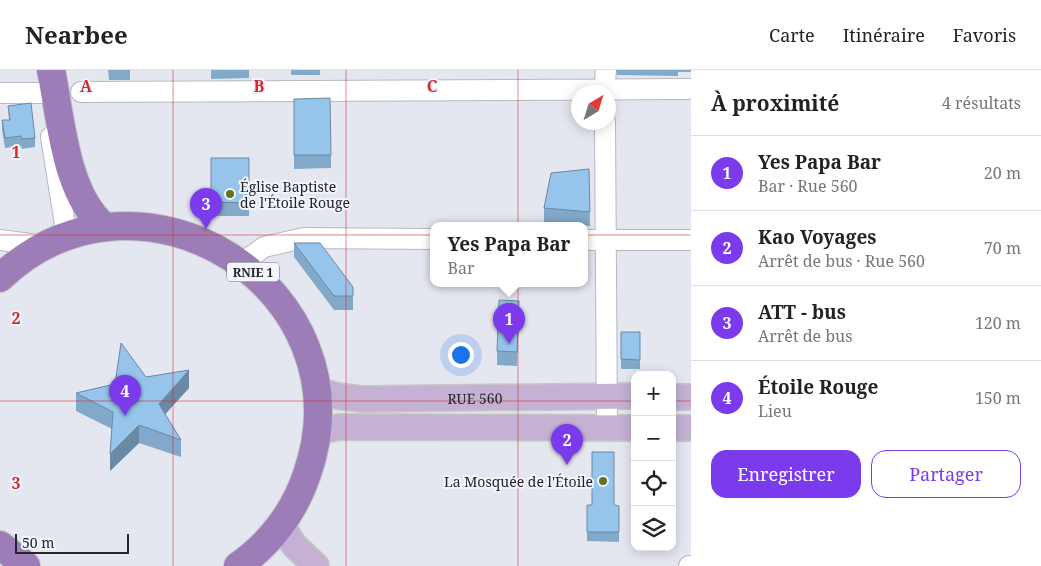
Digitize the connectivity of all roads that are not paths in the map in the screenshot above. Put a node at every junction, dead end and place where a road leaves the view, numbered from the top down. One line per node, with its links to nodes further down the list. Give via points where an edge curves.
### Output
1 (39, 70): 2 (street)
2 (47, 82): 6 (street); 8 (highway, via 72,174 88,211); 14 (street)
3 (605, 84): 4 (street); 5 (street)
4 (691, 89)
5 (81, 92)
6 (0, 93)
7 (605, 130): 12 (street)
8 (105, 228): 14 (highway, RNIE 1); 15 (highway, RNIE 1, via 131,226 174,231 212,245)
9 (430, 239): 15 (street, via 304,238 264,247)
10 (0, 240): 14 (street)
11 (588, 240): 12 (street)
12 (606, 240): 13 (street); 18 (street)
13 (691, 240)
14 (56, 241): 16 (highway, RNIE 1, via 24,258)
15 (242, 263): 17 (highway, RNIE 1, via 267,286 292,319 309,358)
16 (0, 278)
17 (316, 390): 18 (main road, RUE 560, via 362,399); 26 (highway, RNIE 1)
18 (607, 396): 19 (main road, RUE 560); 22 (street)
19 (631, 396)
20 (676, 396): 21 (main road)
21 (691, 397)
22 (607, 428): 23 (main road); 26 (main road, via 339,427)
23 (631, 428)
24 (676, 428): 25 (main road)
25 (691, 428)
26 (316, 432): 27 (highway, RNIE 1, via 304,484)
27 (281, 524): 28 (highway, RNIE 1); 29 (main road, via 294,545)
28 (250, 564)
29 (316, 566)

